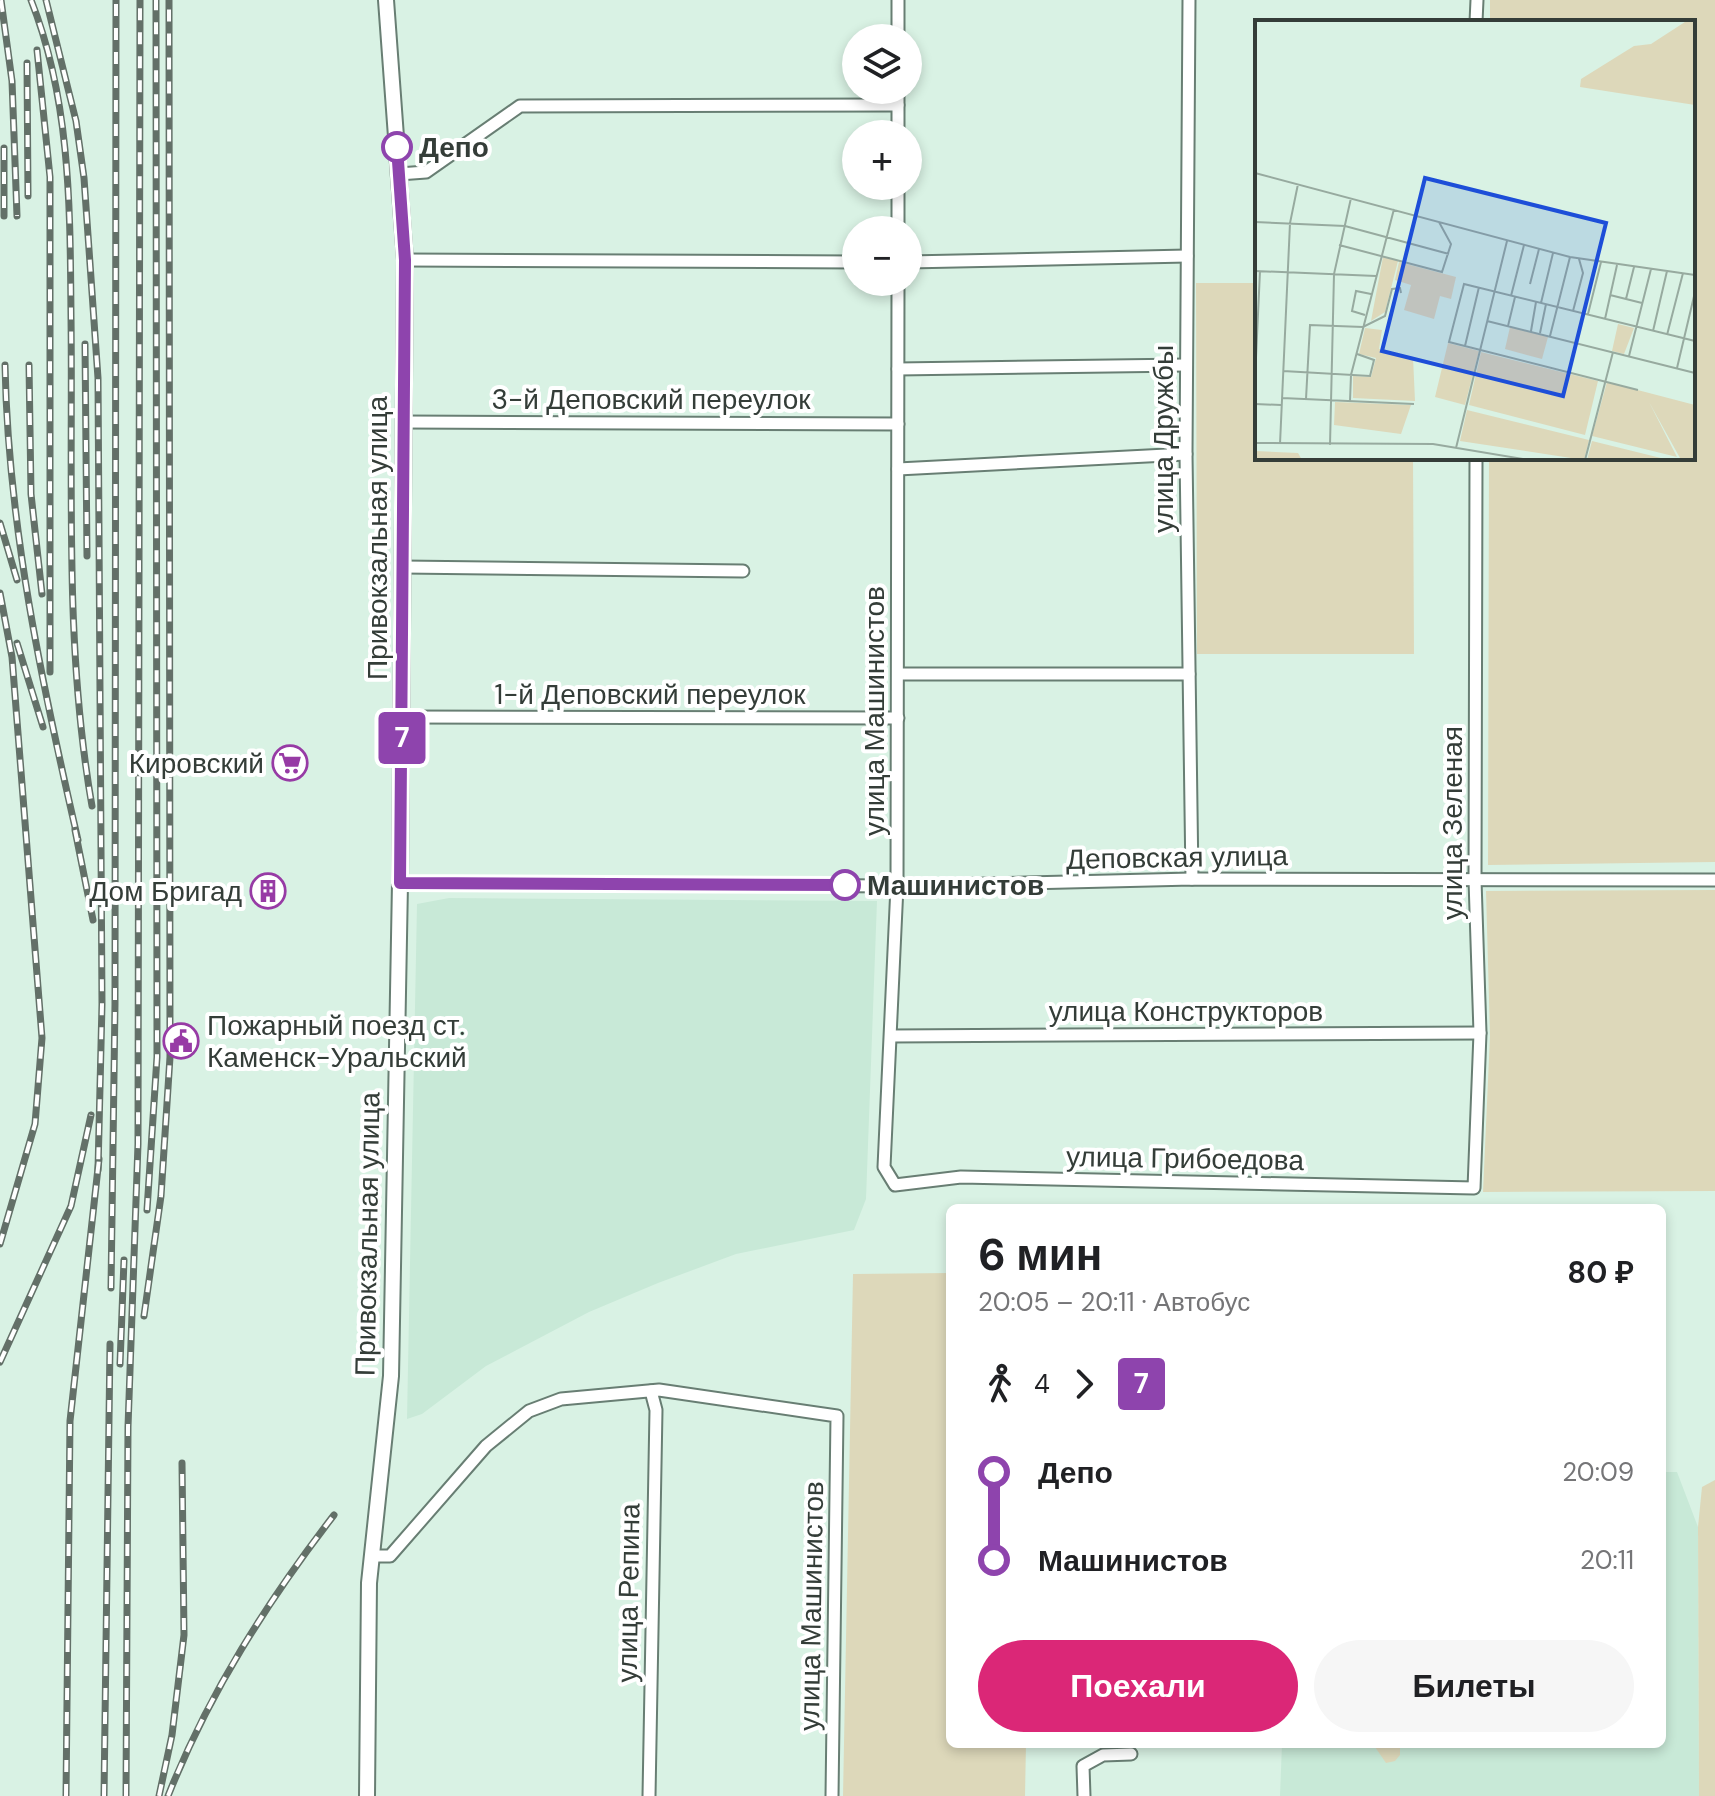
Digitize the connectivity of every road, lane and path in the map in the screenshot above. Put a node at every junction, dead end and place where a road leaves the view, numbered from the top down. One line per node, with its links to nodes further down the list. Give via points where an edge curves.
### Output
1 (386, 0): 9 (street, Привокзальная улица)
2 (898, 0): 6 (street)
3 (1189, 0): 10 (street, улица Дружбы)
4 (1477, 0): 5 (street)
5 (1476, 20)
6 (898, 24)
7 (898, 105): 8 (street); 9 (street, via 520,106 426,172)
8 (898, 120)
9 (399, 174): 11 (street, Привокзальная улица)
10 (1187, 256): 13 (street); 15 (street, улица Дружбы)
11 (405, 260): 12 (street); 17 (street, Привокзальная улица)
12 (842, 262)
13 (922, 262)
14 (898, 296): 16 (street, улица Машинистов)
15 (1186, 365): 16 (street); 19 (street, улица Дружбы)
16 (898, 369): 18 (street, улица Машинистов)
17 (404, 422): 18 (street, 3-й Деповский переулок); 22 (street, Привокзальная улица)
18 (898, 424): 21 (street, улица Машинистов)
19 (1186, 454): 21 (street); 25 (street, улица Дружбы)
20 (1476, 460): 29 (street, улица Зеленая)
21 (898, 469): 24 (street, улица Машинистов)
22 (403, 567): 23 (street); 26 (street, Привокзальная улица)
23 (743, 571)
24 (898, 674): 25 (street); 27 (street, улица Машинистов)
25 (1189, 674): 28 (street, улица Дружбы)
26 (402, 717): 27 (street, 1-й Деповский переулок); 31 (street, Привокзальная улица)
27 (898, 718): 32 (street, улица Машинистов)
28 (1192, 879): 29 (street, Деповская улица); 32 (street, Деповская улица)
29 (1475, 880): 30 (street, Деповская улица); 33 (street, улица Зеленая)
30 (1715, 880)
31 (400, 883): 32 (street, Деповская улица); 38 (street, Привокзальная улица, via 391,1376)
32 (897, 886): 34 (street, улица Машинистов)
33 (1480, 1033): 34 (street, улица Конструкторов); 36 (street, улица Зеленая)
34 (892, 1036): 35 (street, улица Машинистов, via 884,1167)
35 (895, 1185): 36 (street, улица Грибоедова, via 961,1177)
36 (1474, 1188)
37 (651, 1391): 38 (street, via 561,1399 529,1411 486,1446 390,1556); 41 (street, улица Репина, via 656,1410); 42 (street, улица Машинистов, via 837,1416)
38 (375, 1556): 40 (street, Привокзальная улица, via 369,1583)
39 (1131, 1754): 43 (street, via 1103,1755 1083,1766)
40 (367, 1796)
41 (649, 1796)
42 (832, 1796)
43 (1084, 1796)

